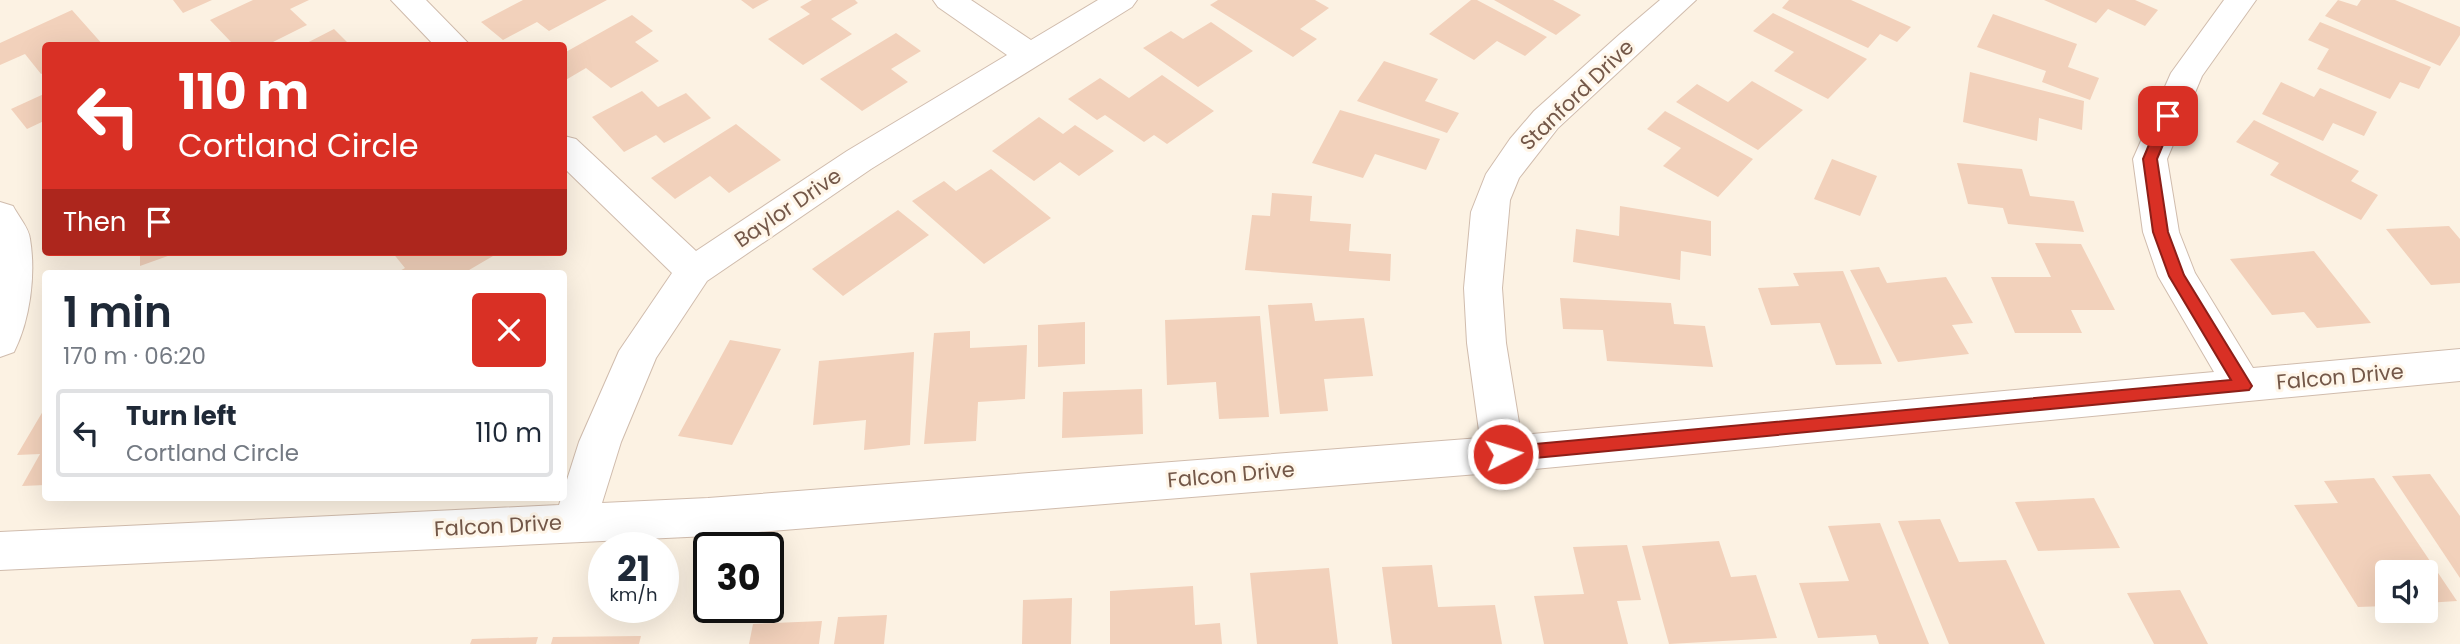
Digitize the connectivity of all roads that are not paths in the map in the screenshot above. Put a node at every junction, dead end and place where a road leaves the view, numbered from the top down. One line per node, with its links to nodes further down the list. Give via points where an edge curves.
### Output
1 (407, 0): 6 (street)
2 (949, 0): 7 (street)
3 (1121, 0): 7 (street, Baylor Drive)
4 (1680, 0): 14 (street, Stanford Drive, via 1578,88 1517,153 1492,199 1482,263 1483,317)
5 (2240, 0): 13 (street, via 2187,73 2150,159 2161,232 2177,276)
6 (451, 42)
7 (1031, 56): 10 (street, Baylor Drive, via 859,160)
8 (567, 151): 10 (street)
9 (0, 215): 11 (street, via 12,237 12,282)
10 (694, 271): 15 (street, Baylor Drive, via 639,351 600,442)
11 (0, 341)
12 (2460, 365): 13 (street, Falcon Drive)
13 (2243, 386): 14 (street, Falcon Drive)
14 (1503, 454): 15 (street, Falcon Drive, via 708,517)
15 (575, 522): 16 (street, Falcon Drive)
16 (0, 551)

